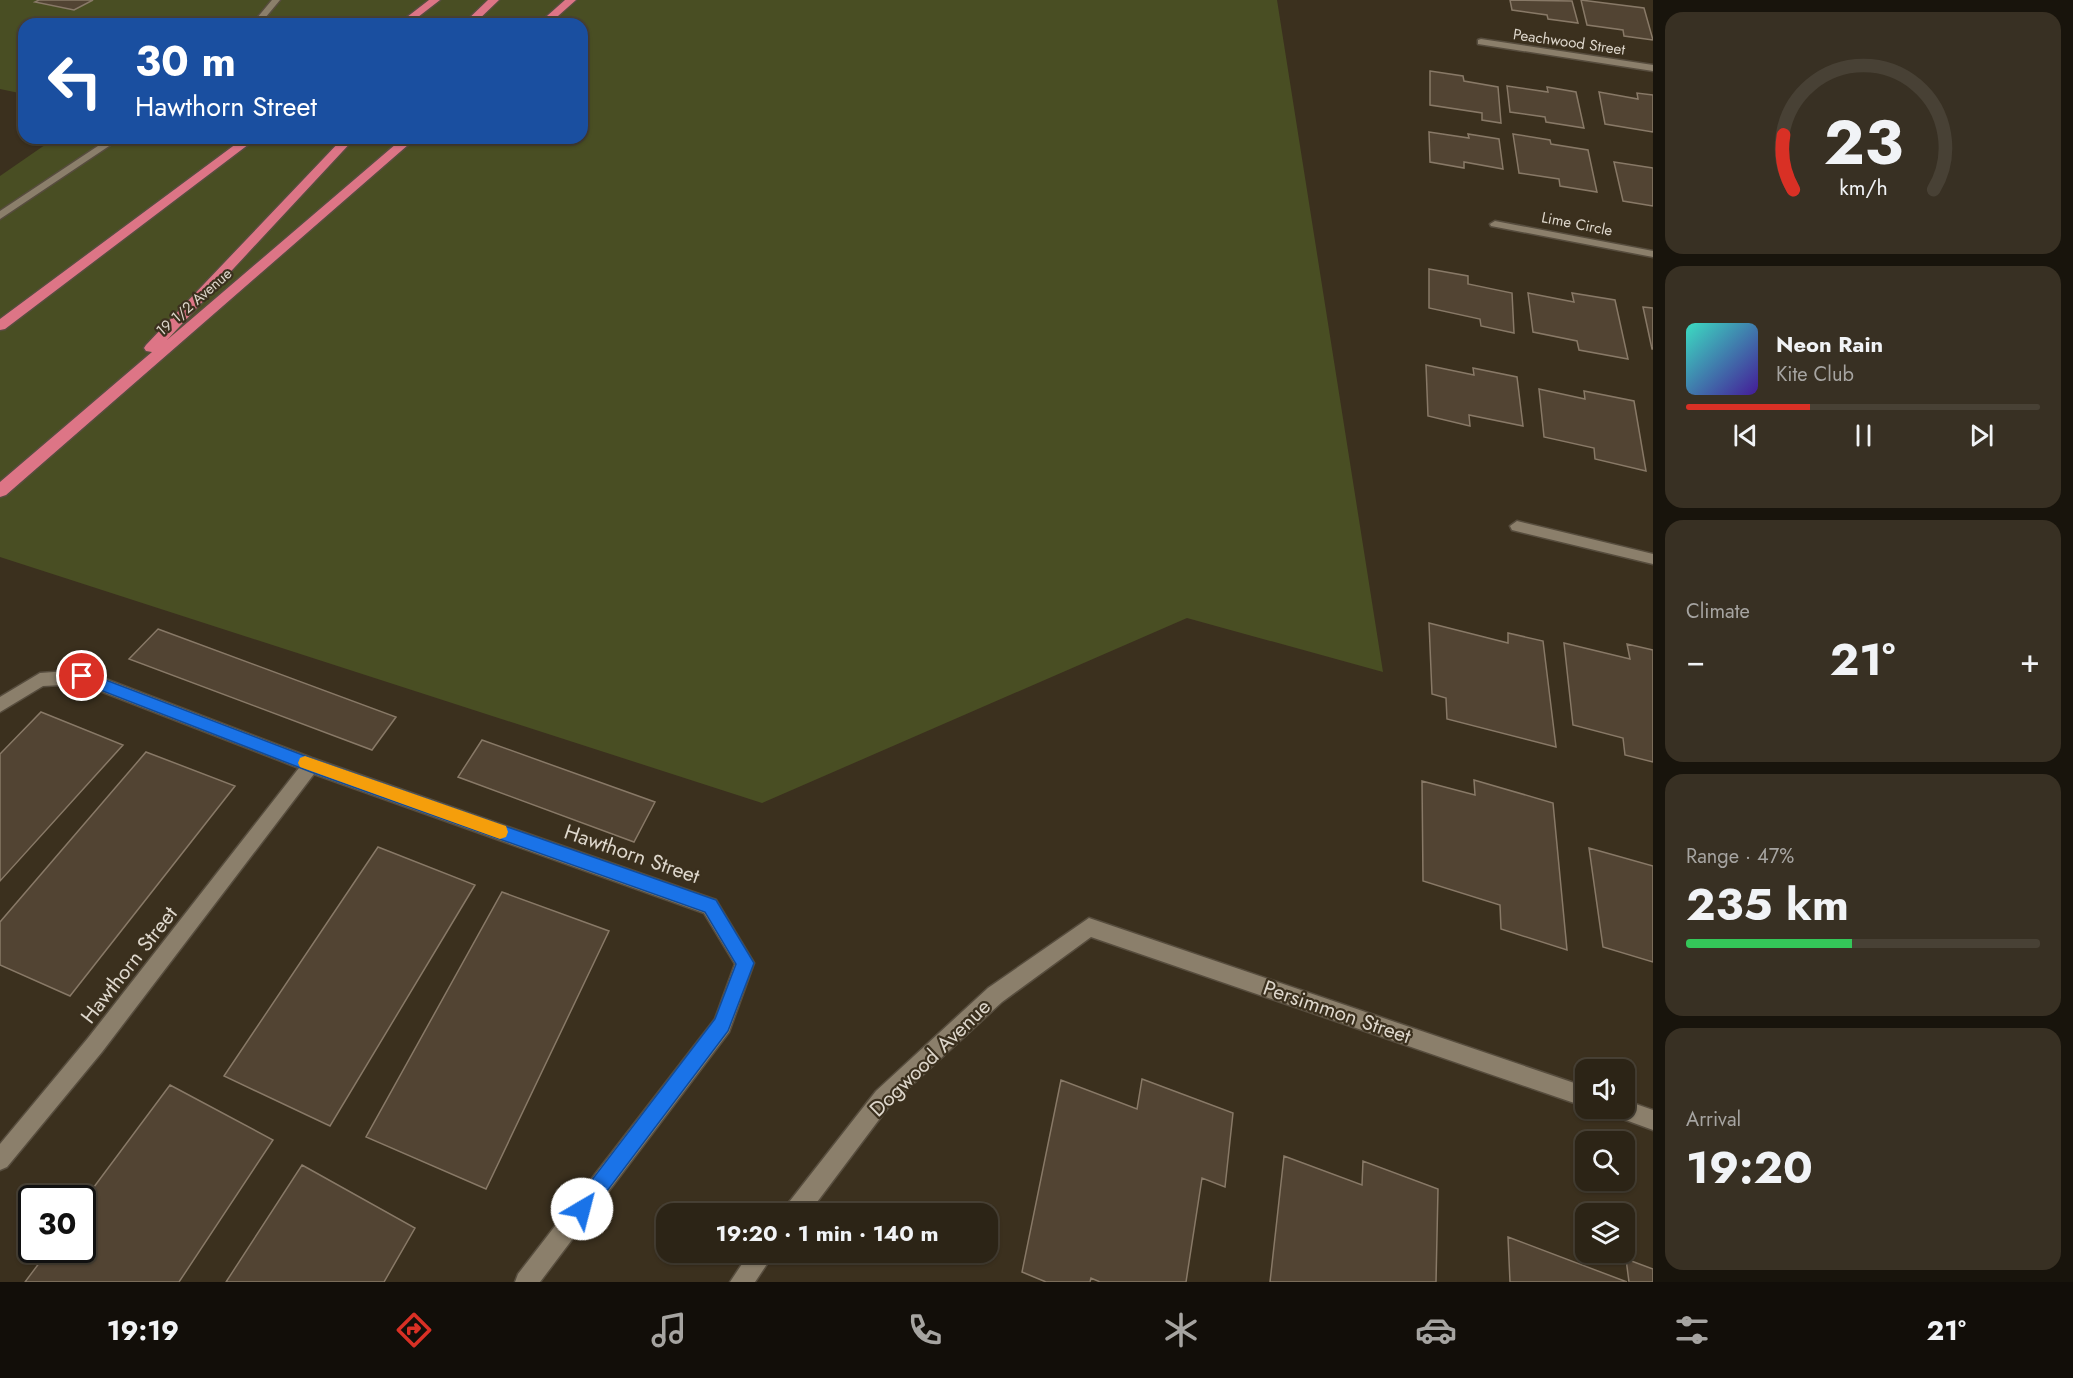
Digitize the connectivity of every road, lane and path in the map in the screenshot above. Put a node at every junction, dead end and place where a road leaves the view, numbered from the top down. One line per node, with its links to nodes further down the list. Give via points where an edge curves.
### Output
1 (276, 0): 5 (street)
2 (435, 0): 6 (highway)
3 (494, 0): 7 (highway)
4 (571, 0): 8 (highway)
5 (261, 18)
6 (411, 18)
7 (474, 18)
8 (550, 18)
9 (1481, 42): 10 (street, Peachwood Street)
10 (1653, 68)
11 (107, 144): 15 (street)
12 (243, 144): 18 (highway)
13 (343, 144): 19 (highway)
14 (403, 144): 19 (highway, 19 1/2 Avenue)
15 (0, 216)
16 (1495, 224): 17 (street, Lime Circle)
17 (1653, 254)
18 (0, 326)
19 (84, 419): 20 (highway, 19 1/2 Avenue)
20 (0, 491)
21 (1517, 526): 22 (street)
22 (1653, 559)
23 (0, 705): 24 (street, Hawthorn Street, via 40,680 82,676)
24 (311, 765): 29 (street, Hawthorn Street, via 95,1045); 32 (street, Hawthorn Street, via 710,906 745,963 722,1025)
25 (1089, 927): 26 (street, Persimmon Street); 30 (street, Dogwood Avenue, via 995,995 884,1098)
26 (1575, 1093)
27 (1635, 1113): 28 (street)
28 (1653, 1120)
29 (0, 1160)
30 (803, 1203)
31 (756, 1263): 33 (street)
32 (526, 1282)
33 (741, 1282)

